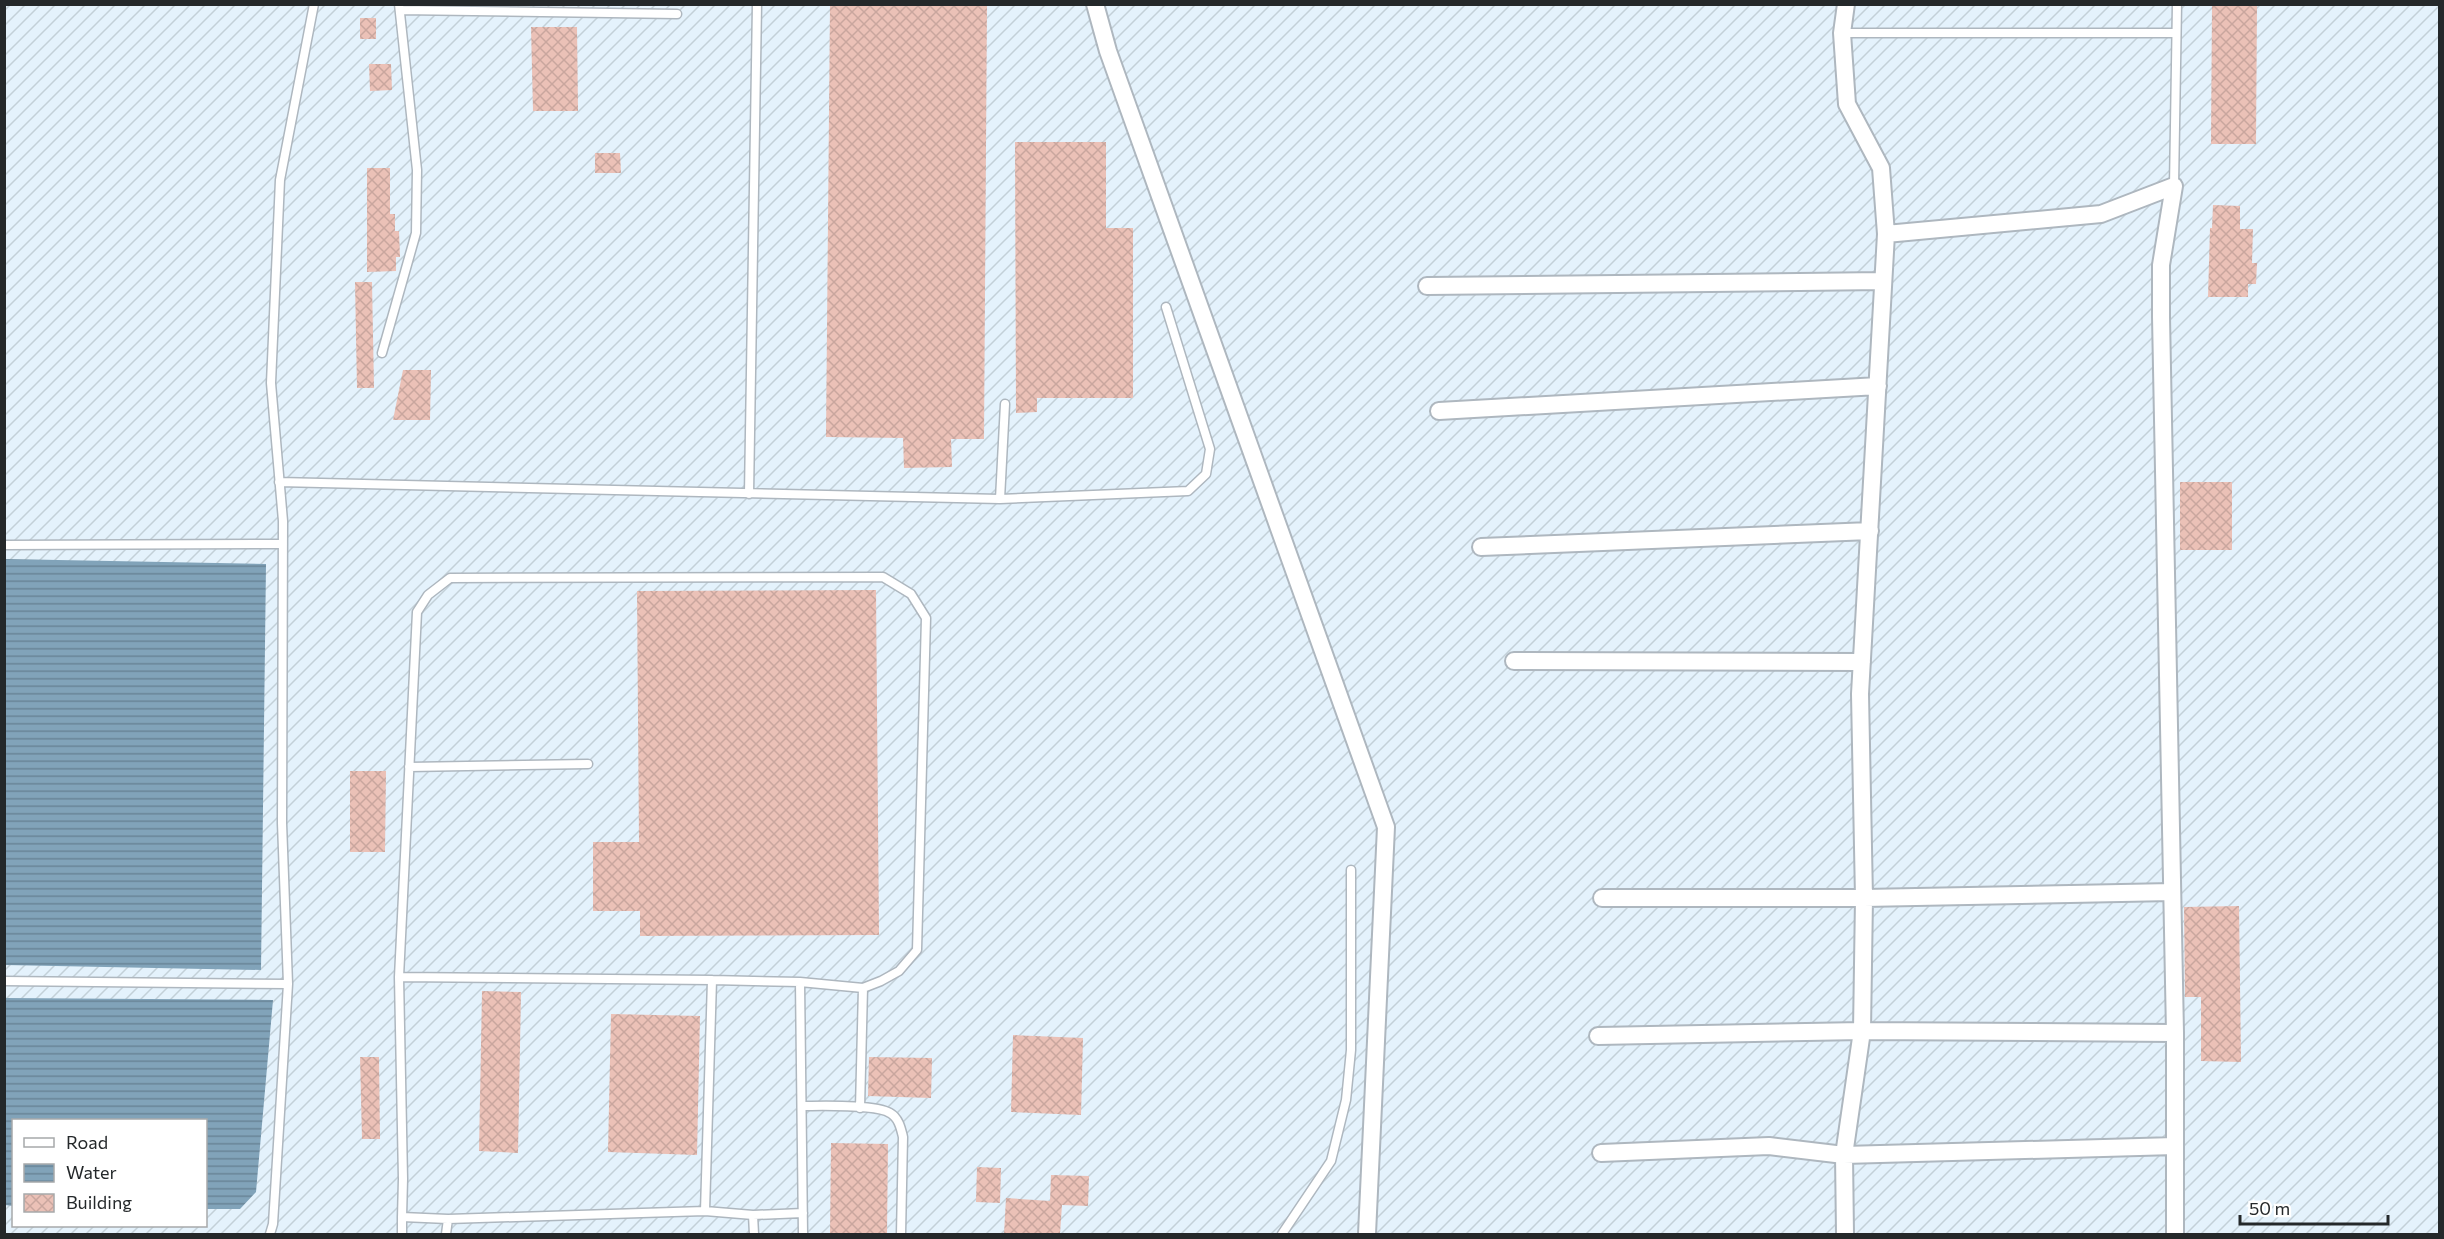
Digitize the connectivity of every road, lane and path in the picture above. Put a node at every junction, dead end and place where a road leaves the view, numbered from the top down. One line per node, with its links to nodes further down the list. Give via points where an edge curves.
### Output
1 (314, 4): 19 (lane, via 280,180 271,383)
2 (758, 4): 20 (lane)
3 (1095, 4): 60 (street, via 1116,73 1386,827)
4 (1845, 4): 8 (street)
5 (2177, 4): 9 (lane)
6 (400, 8): 7 (lane); 15 (lane, via 417,170 416,233)
7 (677, 14)
8 (1842, 33): 9 (lane); 11 (street, via 1847,104 1881,168)
9 (2176, 33): 10 (lane)
10 (2174, 186): 11 (street, via 2101,214); 31 (street, via 2161,265)
11 (1886, 234): 12 (street)
12 (1883, 281): 13 (street); 16 (street)
13 (1426, 286)
14 (1166, 307): 21 (lane, via 1210,449 1206,474 1188,491)
15 (382, 353)
16 (1878, 386): 18 (street); 22 (street)
17 (1005, 404): 21 (lane)
18 (1439, 411)
19 (279, 482): 20 (lane); 23 (lane)
20 (749, 494): 21 (lane)
21 (1000, 499)
22 (1870, 531): 25 (street); 27 (street)
23 (283, 544): 24 (lane); 38 (lane, via 282,823)
24 (4, 545)
25 (1481, 547)
26 (1514, 661): 27 (street)
27 (1862, 662): 33 (street)
28 (588, 764): 29 (lane)
29 (409, 767): 34 (lane); 39 (lane, via 417,612 428,595 450,578 883,577 911,594 926,618 917,950 899,971)
30 (1352, 870): 59 (lane, via 1351,1050 1346,1100 1330,1161)
31 (2172, 892): 33 (street); 41 (street)
32 (1602, 898): 33 (street)
33 (1864, 898): 40 (street)
34 (399, 977): 35 (lane); 51 (lane)
35 (712, 980): 37 (lane); 48 (lane)
36 (4, 981): 38 (lane)
37 (800, 982): 39 (lane); 43 (lane)
38 (288, 984): 53 (lane)
39 (863, 988): 44 (lane)
40 (1862, 1030): 41 (street); 42 (street); 47 (street)
41 (2175, 1033): 45 (street)
42 (1598, 1036)
43 (802, 1106): 44 (lane); 49 (lane)
44 (860, 1108): 58 (lane, via 891,1113 899,1122 903,1137)
45 (2175, 1146): 47 (street); 62 (street)
46 (1601, 1153): 47 (street, via 1769,1146)
47 (1844, 1155): 61 (street)
48 (705, 1211): 50 (lane); 52 (lane)
49 (802, 1213): 50 (lane); 57 (lane)
50 (753, 1215): 56 (lane)
51 (402, 1217): 52 (lane); 54 (lane)
52 (448, 1219): 55 (lane)
53 (270, 1234)
54 (402, 1234)
55 (446, 1234)
56 (754, 1234)
57 (803, 1234)
58 (901, 1234)
59 (1282, 1234)
60 (1367, 1234)
61 (1845, 1234)
62 (2175, 1234)

